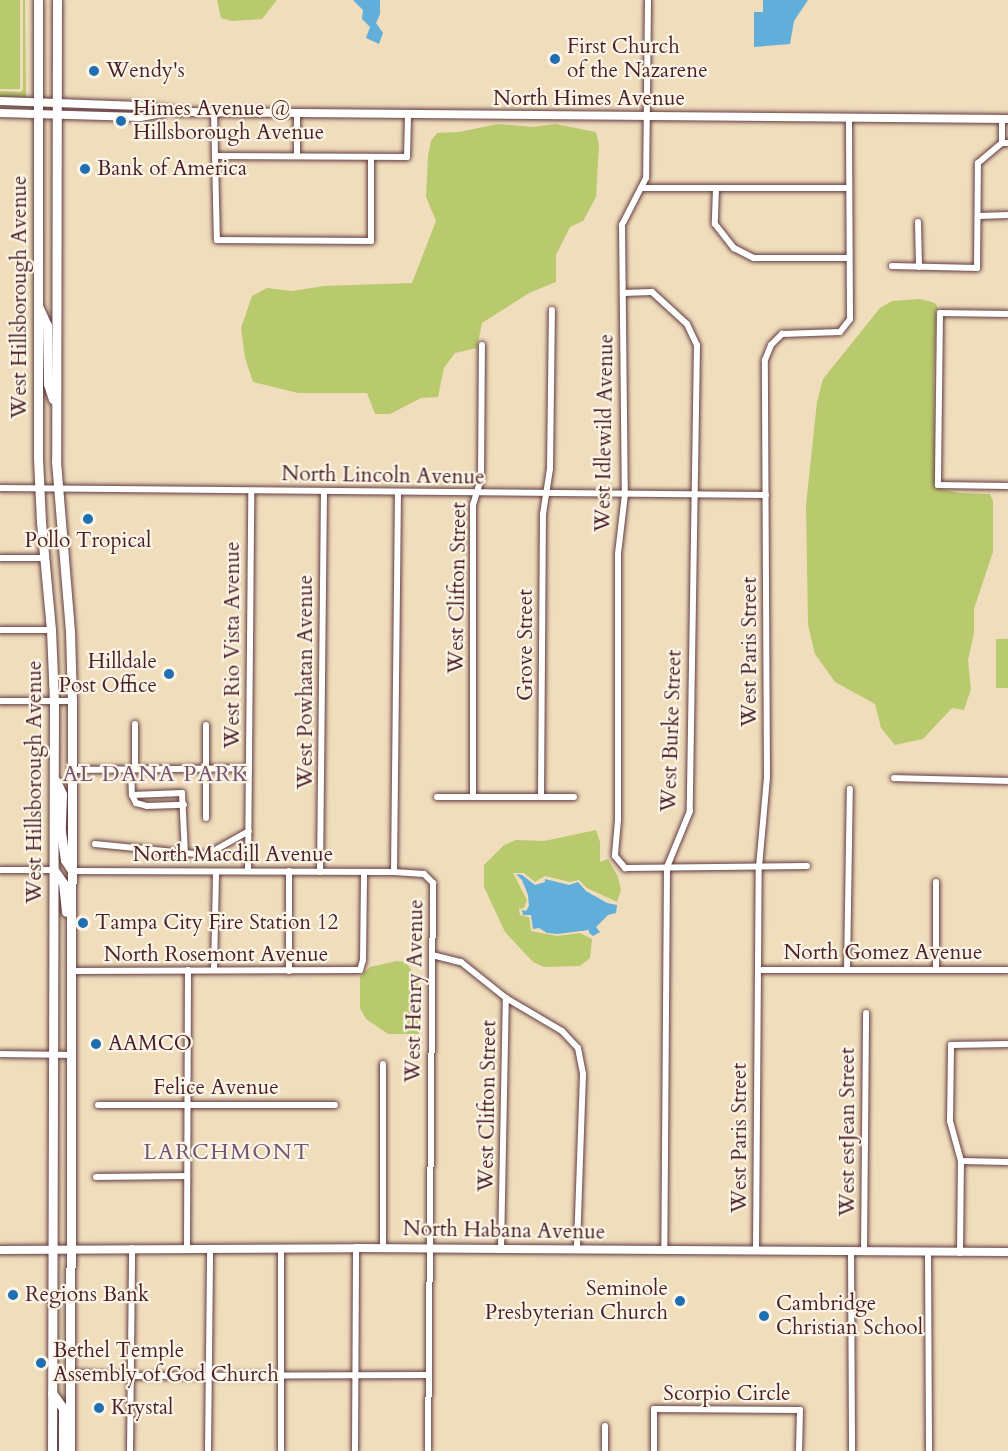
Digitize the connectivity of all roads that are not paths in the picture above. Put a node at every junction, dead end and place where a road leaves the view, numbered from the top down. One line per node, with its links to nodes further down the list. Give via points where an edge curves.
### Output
1 (38, 0): 5 (main road, West Hillsborough Avenue)
2 (57, 0): 6 (main road, West Hillsborough Avenue)
3 (648, 0): 14 (street, West Idlewild Avenue)
4 (0, 101): 5 (street, North Himes Avenue)
5 (38, 101): 6 (street, North Himes Avenue); 10 (main road, West Hillsborough Avenue)
6 (57, 101): 7 (street, North Himes Avenue, via 140,106); 12 (main road, West Hillsborough Avenue)
7 (169, 112): 8 (street, North Himes Avenue); 12 (street, North Himes Avenue, via 140,117)
8 (214, 112): 11 (street, North Himes Avenue); 18 (street)
9 (0, 113): 10 (street, North Himes Avenue)
10 (38, 114): 12 (street, North Himes Avenue); 31 (main road, West Hillsborough Avenue)
11 (297, 114): 13 (street, North Himes Avenue); 19 (street)
12 (57, 115): 35 (main road, West Hillsborough Avenue)
13 (408, 115): 14 (street, North Himes Avenue); 20 (street, via 407,157)
14 (646, 118): 15 (street, North Himes Avenue); 21 (street, West Idlewild Avenue, via 646,178)
15 (849, 118): 16 (street, North Himes Avenue); 23 (street, West Paris Street)
16 (1005, 119): 17 (street)
17 (1005, 143): 25 (street, via 978,163)
18 (215, 156): 19 (street); 20 (street, via 217,240 299,242 371,242)
19 (297, 156): 20 (street)
20 (371, 158)
21 (641, 188): 22 (street); 30 (street, West Idlewild Avenue, via 622,225)
22 (716, 188): 23 (street); 27 (street, via 715,224 734,248 754,258)
23 (848, 188): 27 (street, West Paris Street)
24 (1008, 215): 25 (street)
25 (978, 216): 29 (street, via 976,268)
26 (918, 222): 29 (street)
27 (849, 258): 47 (street, West Paris Street, via 850,319 845,328 840,332 782,334 771,345 765,360)
28 (892, 266): 29 (street)
29 (919, 267)
30 (623, 293): 45 (street, West Idlewild Avenue); 46 (street, West Burke Street, via 652,292 687,324 697,345)
31 (38, 306): 35 (main road, via 47,325 48,384); 38 (main road, West Hillsborough Avenue)
32 (552, 310): 44 (street, Grove Street, via 550,469)
33 (1008, 314): 36 (street, via 940,313 938,485)
34 (482, 345): 43 (street, West Clifton Street, via 481,478)
35 (56, 407): 39 (main road, West Hillsborough Avenue)
36 (1008, 486)
37 (0, 488): 38 (street, North Lincoln Avenue)
38 (39, 488): 39 (street, North Lincoln Avenue); 49 (main road, West Hillsborough Avenue)
39 (57, 489): 40 (street, North Lincoln Avenue); 54 (main road, West Hillsborough Avenue, via 70,628)
40 (251, 492): 41 (street, North Lincoln Avenue); 57 (street, West Rio Vista Avenue)
41 (324, 492): 42 (street, North Lincoln Avenue); 84 (street, West Powhatan Avenue)
42 (398, 492): 43 (street, North Lincoln Avenue); 86 (street, West Henry Avenue)
43 (476, 494): 44 (street, North Lincoln Avenue); 67 (street, West Clifton Street, via 472,505)
44 (546, 494): 45 (street, North Lincoln Avenue); 68 (street, Grove Street)
45 (625, 494): 46 (street, North Lincoln Avenue); 76 (street, West Idlewild Avenue, via 618,554 615,856 625,868)
46 (695, 494): 47 (street, North Lincoln Avenue); 76 (street, West Burke Street, via 690,811)
47 (766, 495): 77 (street, West Paris Street, via 767,777)
48 (0, 558): 49 (street)
49 (44, 558): 51 (main road, West Hillsborough Avenue)
50 (0, 630): 51 (street)
51 (51, 630): 53 (main road, West Hillsborough Avenue)
52 (0, 701): 53 (street)
53 (54, 701): 54 (street); 61 (main road, West Hillsborough Avenue)
54 (72, 701): 60 (main road, West Hillsborough Avenue)
55 (135, 724): 58 (street)
56 (206, 725): 59 (street)
57 (249, 768): 59 (street); 72 (street, West Rio Vista Avenue)
58 (133, 769): 59 (street); 60 (street); 65 (street)
59 (206, 769): 71 (street)
60 (72, 770): 80 (main road, West Hillsborough Avenue)
61 (54, 776): 79 (main road, West Hillsborough Avenue); 80 (main road, via 62,794 65,860)
62 (894, 778): 63 (street)
63 (1008, 781)
64 (850, 789): 92 (street)
65 (132, 795): 70 (street, via 136,803 147,806); 70 (street, via 182,793)
66 (437, 797): 67 (street)
67 (473, 797): 68 (street)
68 (541, 797): 69 (street)
69 (574, 797)
70 (184, 805): 74 (street)
71 (206, 818)
72 (249, 831): 74 (street, via 206,855); 81 (street, West Rio Vista Avenue)
73 (94, 844): 74 (street)
74 (185, 854)
75 (807, 866): 77 (street)
76 (667, 867): 77 (street); 123 (street, West Burke Street)
77 (759, 867): 91 (street, West Paris Street)
78 (0, 870): 79 (street)
79 (54, 870): 95 (main road, via 63,884 66,965); 101 (main road, West Hillsborough Avenue)
80 (72, 871): 83 (street, North Macdill Avenue); 95 (main road, West Hillsborough Avenue)
81 (248, 871): 82 (street, North Macdill Avenue); 83 (street, North Macdill Avenue)
82 (289, 871): 84 (street, North Macdill Avenue); 96 (street)
83 (216, 872): 90 (street)
84 (321, 872): 85 (street, North Macdill Avenue)
85 (364, 872): 86 (street, North Macdill Avenue); 96 (street, North Rosemont Avenue, via 360,970)
86 (394, 872): 88 (street, West Henry Avenue, via 424,874 433,883)
87 (936, 882): 93 (street)
88 (432, 955): 97 (street, via 461,962); 117 (street, West Henry Avenue)
89 (188, 970): 90 (street, North Rosemont Avenue); 95 (street, North Rosemont Avenue); 104 (street)
90 (214, 970): 96 (street, North Rosemont Avenue)
91 (758, 970): 92 (street, North Gomez Avenue); 124 (street, West Paris Street)
92 (847, 970): 93 (street, North Gomez Avenue)
93 (936, 970): 94 (street, North Gomez Avenue)
94 (1008, 970)
95 (71, 971): 102 (main road, West Hillsborough Avenue)
96 (289, 971)
97 (506, 998): 121 (street, West Clifton Street); 122 (street, via 562,1031 578,1048 583,1074)
98 (866, 1013): 126 (street, West estJean Street)
99 (1008, 1044): 107 (street, via 951,1045 950,1121)
100 (0, 1054): 101 (street)
101 (53, 1054): 102 (street); 111 (main road, West Hillsborough Avenue)
102 (72, 1055): 112 (main road, West Hillsborough Avenue)
103 (383, 1064): 116 (street)
104 (187, 1104): 105 (street, Felice Avenue); 106 (street, Felice Avenue); 109 (street)
105 (98, 1105)
106 (335, 1105)
107 (961, 1161): 108 (street); 129 (street)
108 (1008, 1162)
109 (186, 1176): 110 (street); 118 (street)
110 (96, 1177)
111 (53, 1248): 112 (street, North Habana Avenue); 120 (street, North Habana Avenue); 136 (main road, West Hillsborough Avenue)
112 (71, 1248): 113 (street, North Habana Avenue); 130 (main road, West Hillsborough Avenue)
113 (132, 1248): 118 (street, North Habana Avenue); 135 (street)
114 (281, 1248): 115 (street, North Habana Avenue); 119 (street, North Habana Avenue); 132 (street)
115 (356, 1248): 116 (street, North Habana Avenue); 133 (street)
116 (383, 1248): 117 (street, North Habana Avenue)
117 (430, 1248): 121 (street, North Habana Avenue); 134 (street, West Henry Avenue)
118 (187, 1249): 119 (street, North Habana Avenue)
119 (210, 1249): 131 (street)
120 (0, 1250)
121 (501, 1250): 122 (street, North Habana Avenue)
122 (578, 1250): 123 (street, North Habana Avenue)
123 (664, 1250): 124 (street, North Habana Avenue)
124 (756, 1251): 125 (street, North Habana Avenue)
125 (851, 1252): 126 (street, North Habana Avenue); 149 (street)
126 (864, 1252): 128 (street, North Habana Avenue)
127 (1008, 1252): 129 (street, North Habana Avenue)
128 (928, 1253): 129 (street, North Habana Avenue); 150 (street)
129 (960, 1253)
130 (71, 1373): 135 (street); 140 (main road, West Hillsborough Avenue)
131 (208, 1375): 132 (street); 135 (street); 142 (street)
132 (281, 1375): 133 (street); 143 (street)
133 (355, 1375): 134 (street); 144 (street)
134 (429, 1375): 145 (street, West Henry Avenue)
135 (131, 1376): 141 (street)
136 (52, 1393): 138 (main road, West Hillsborough Avenue); 139 (main road, via 63,1408)
137 (604, 1425): 146 (street)
138 (52, 1451)
139 (63, 1451)
140 (70, 1451)
141 (130, 1451)
142 (208, 1451)
143 (281, 1451)
144 (355, 1451)
145 (428, 1451)
146 (605, 1451)
147 (654, 1451): 148 (street, Scorpio Circle, via 654,1409 800,1410)
148 (800, 1451)
149 (852, 1451)
150 (929, 1451)

